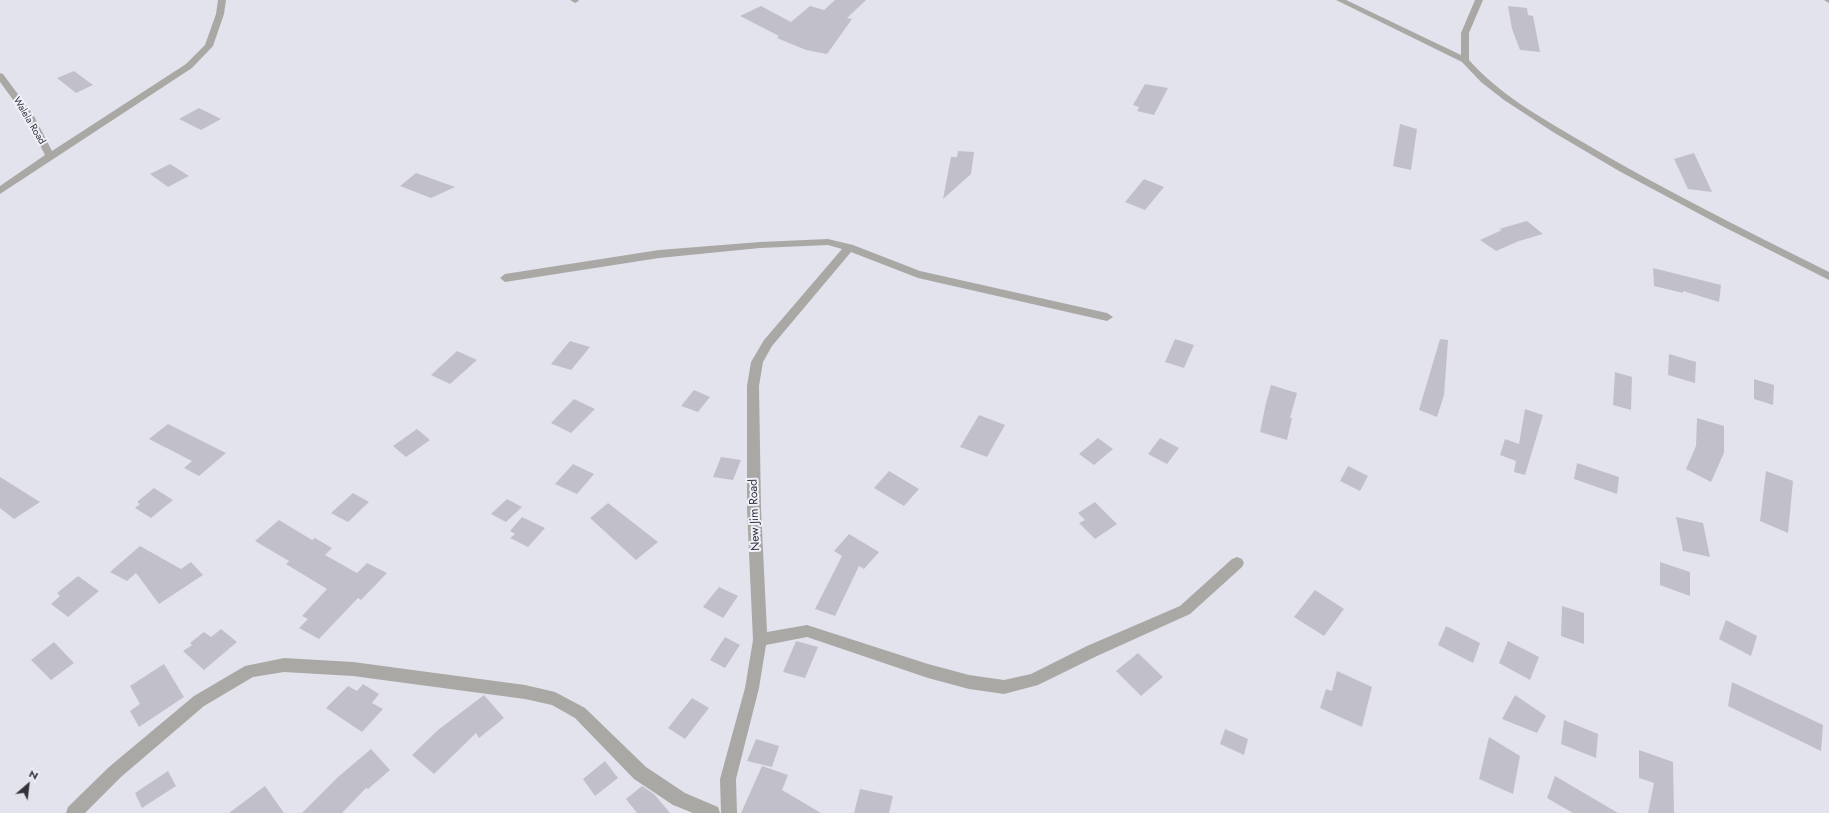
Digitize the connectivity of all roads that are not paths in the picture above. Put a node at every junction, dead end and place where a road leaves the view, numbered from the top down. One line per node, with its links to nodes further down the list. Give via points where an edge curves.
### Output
1 (222, 0): 6 (street, via 209,46 189,66)
2 (1340, 0): 4 (street)
3 (1479, 0): 4 (street, via 1465,33)
4 (1465, 60): 9 (street, via 1475,74 1522,108 1601,158)
5 (0, 76): 6 (street, Walela Road, via 29,116)
6 (50, 156): 7 (street, Walela Road)
7 (0, 191)
8 (849, 247): 10 (street, via 828,242 659,254); 11 (street, via 918,274); 13 (street, New Jim Road, via 784,322 757,362 753,386 754,509)
9 (1829, 276)
10 (505, 278)
11 (1107, 316)
12 (1237, 563): 13 (street, via 1184,610 1033,680 1004,687 968,682 928,671 807,630)
13 (760, 640): 16 (street, New Jim Road, via 752,688 728,779)
14 (74, 813): 15 (street, via 115,772 199,701 250,671 284,665 353,669 525,692 555,699 580,713 640,773 679,799)
15 (712, 813)
16 (729, 813)

